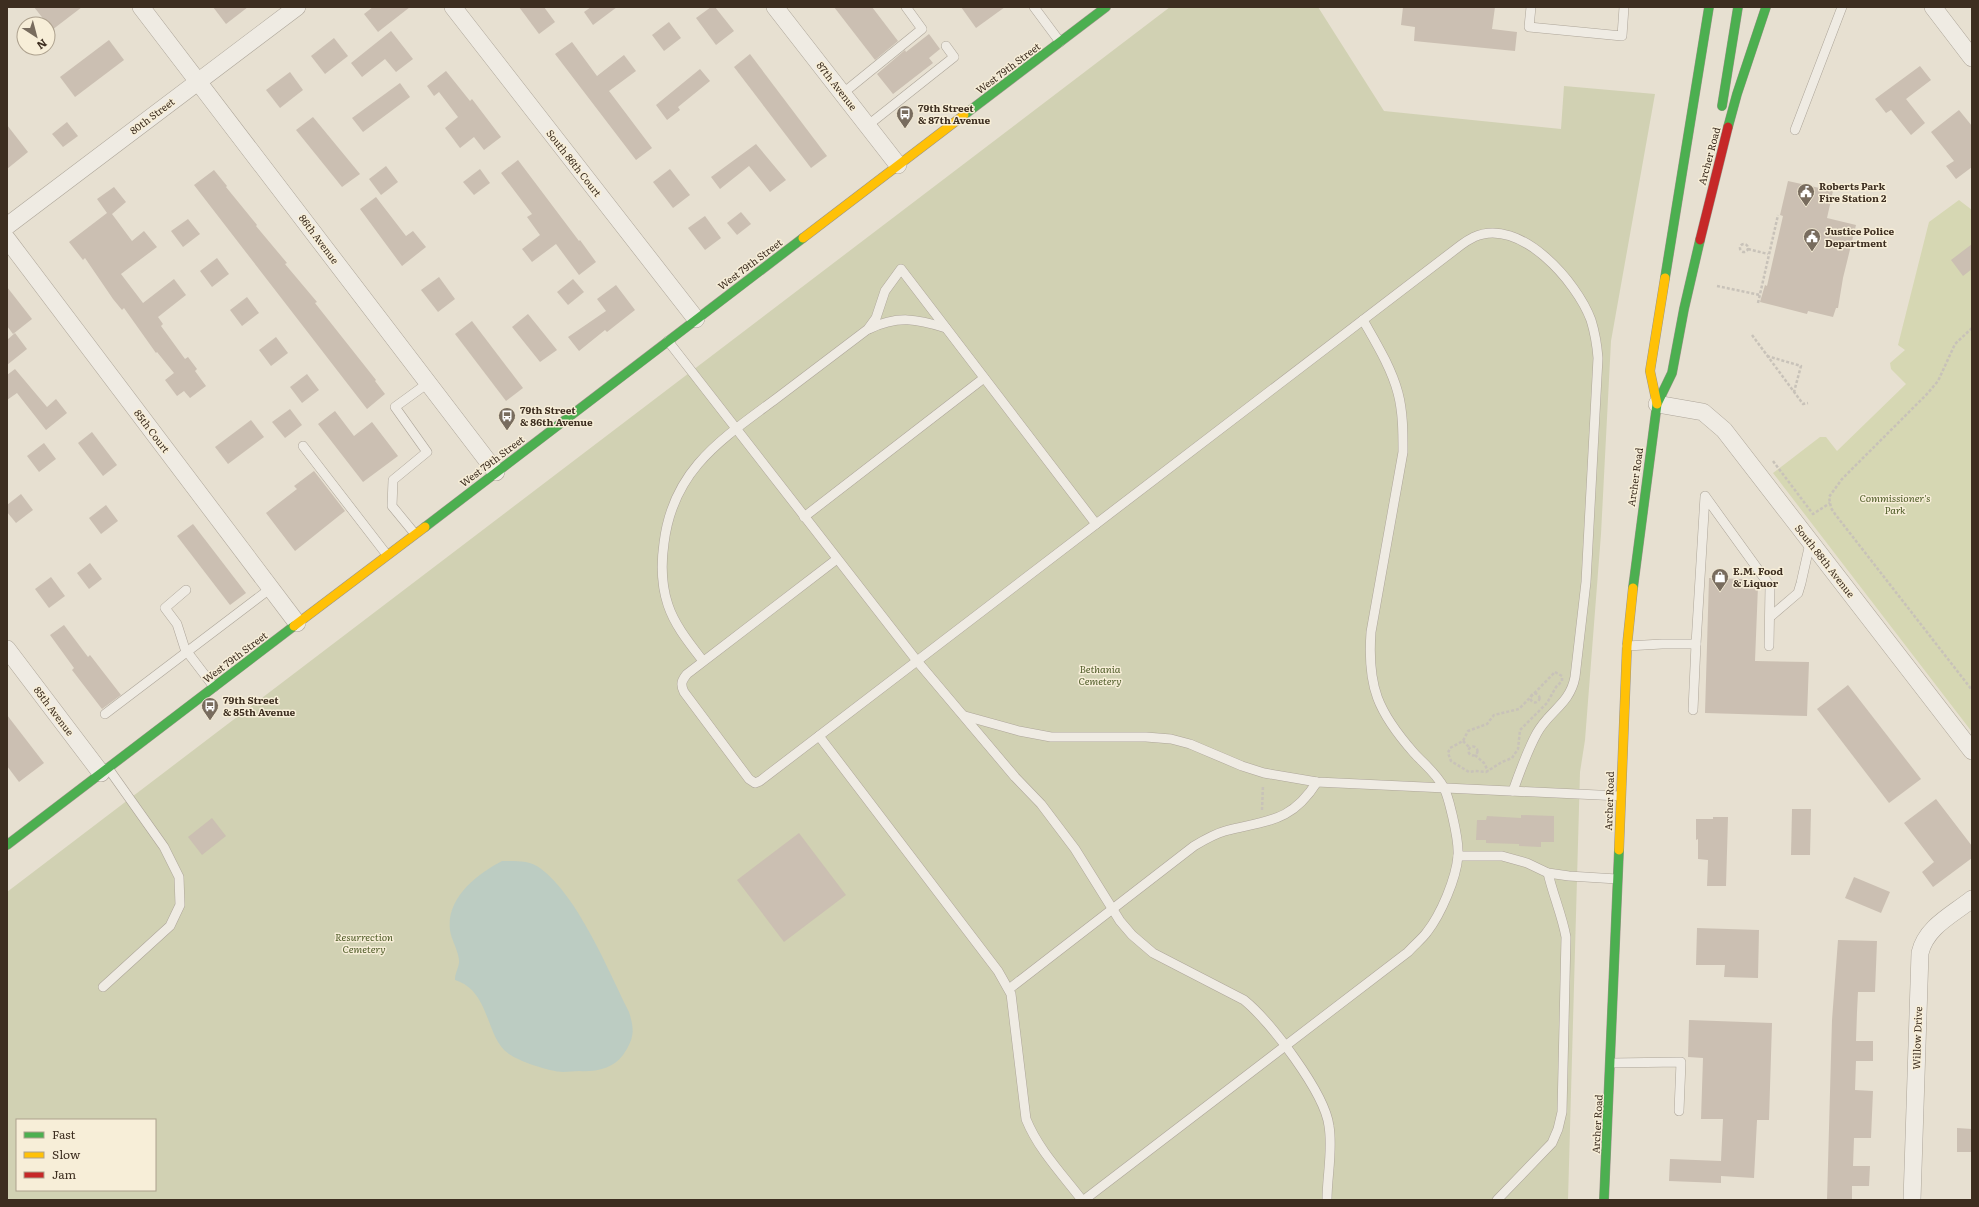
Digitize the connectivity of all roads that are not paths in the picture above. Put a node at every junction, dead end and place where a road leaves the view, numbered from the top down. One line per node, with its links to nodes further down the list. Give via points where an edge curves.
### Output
1 (142, 7): 18 (street, 86th Avenue)
2 (297, 7): 18 (street, 80th Street)
3 (453, 7): 26 (street, South 86th Court)
4 (775, 7): 19 (street, 87th Avenue)
5 (906, 7): 19 (lane, via 922,29)
6 (1034, 7): 15 (lane)
7 (1531, 7): 8 (lane, via 1529,27 1622,36)
8 (1624, 7)
9 (1709, 7): 33 (main road, Archer Road, via 1650,371)
10 (1738, 7): 23 (main road, via 1724,90)
11 (1766, 7): 23 (main road, Archer Road, via 1737,94)
12 (1842, 7): 21 (lane)
13 (1933, 7): 17 (street)
14 (1095, 10): 15 (main road, West 79th Street)
15 (1060, 42): 22 (main road, West 79th Street)
16 (946, 46): 20 (lane, via 954,56)
17 (1972, 58)
18 (198, 81): 24 (street, 80th Street); 32 (street, 86th Avenue)
19 (842, 94): 20 (street, 87th Avenue)
20 (868, 126): 22 (street, 87th Avenue)
21 (1795, 130)
22 (898, 166): 26 (main road, West 79th Street)
23 (1714, 182): 33 (main road, Archer Road, via 1684,309 1672,373)
24 (7, 226)
25 (7, 239): 43 (street, 85th Court)
26 (696, 320): 30 (main road, West 79th Street)
27 (1363, 320): 38 (lane); 62 (lane, via 1396,386 1403,422 1402,458 1371,632 1369,659 1373,688 1384,714 1398,735); 63 (lane, via 1461,245 1475,237 1488,234 1504,235 1541,252 1558,268 1581,299 1597,339 1586,582 1573,689 1537,732)
28 (946, 328): 29 (lane, via 909,319 882,322); 29 (lane, via 901,269 885,291 876,318); 31 (lane)
29 (868, 329): 34 (lane)
30 (668, 341): 34 (lane); 36 (main road, West 79th Street)
31 (984, 378): 37 (lane); 38 (lane)
32 (428, 383): 36 (street, 86th Avenue); 39 (lane, via 395,407 427,452 393,480 392,506)
33 (1657, 404): 40 (street, South 88th Avenue, via 1703,412 1724,430); 48 (main road, Archer Road, via 1636,556)
34 (736, 429): 37 (lane); 52 (lane, via 706,454 689,474 676,495 666,522 662,582 668,606 682,633)
35 (303, 446): 41 (lane)
36 (496, 472): 39 (main road, West 79th Street)
37 (804, 517): 42 (lane)
38 (1096, 524): 53 (lane)
39 (415, 534): 41 (main road, West 79th Street)
40 (1810, 543): 45 (lane, via 1798,593); 59 (street, South 88th Avenue)
41 (387, 555): 46 (main road, West 79th Street)
42 (837, 559): 52 (lane); 53 (lane)
43 (271, 588): 46 (street, 85th Court); 51 (lane)
44 (186, 590): 51 (lane, via 165,608 177,624)
45 (1770, 617): 47 (lane, via 1770,586 1705,496); 49 (lane)
46 (298, 623): 54 (main road, West 79th Street)
47 (1696, 644): 48 (lane); 55 (lane)
48 (1627, 646): 64 (main road, Archer Road)
49 (1770, 646)
50 (7, 649): 60 (street, 85th Avenue)
51 (188, 652): 54 (lane); 56 (lane)
52 (703, 661): 58 (lane, via 687,674 681,686 749,779 755,783)
53 (917, 661): 57 (lane); 58 (lane)
54 (214, 687): 60 (main road, West 79th Street)
55 (1693, 710)
56 (105, 714)
57 (965, 716): 61 (lane, via 1051,737 1171,739 1264,773); 70 (lane, via 1075,848)
58 (819, 736): 72 (lane, via 998,971)
59 (1972, 751)
60 (105, 770): 65 (main road, West 79th Street); 71 (lane, via 164,847 179,877 180,905 170,926)
61 (1317, 782): 62 (lane); 70 (lane, via 1308,797 1291,812 1261,824 1223,832 1194,846)
62 (1444, 788): 63 (lane); 66 (lane, via 1456,830)
63 (1513, 791): 64 (lane)
64 (1620, 796): 68 (main road, Archer Road)
65 (7, 845)
66 (1458, 856): 67 (lane, via 1502,856 1527,863); 73 (lane, via 1446,897 1428,932 1391,966)
67 (1548, 873): 68 (lane); 78 (lane, via 1566,938 1562,1112 1552,1143)
68 (1617, 879): 74 (main road, Archer Road)
69 (1972, 899): 80 (street, Willow Drive, via 1931,931 1923,942 1920,953)
70 (1113, 908): 72 (lane); 73 (lane, via 1132,935 1152,953 1244,1000 1255,1009)
71 (102, 987)
72 (1009, 989): 76 (lane, via 1014,1011 1026,1119 1040,1146)
73 (1285, 1047): 76 (lane); 77 (lane, via 1313,1085 1326,1111 1330,1126)
74 (1611, 1063): 75 (lane, via 1682,1062); 79 (main road, Archer Road)
75 (1679, 1111)
76 (1083, 1200)
77 (1327, 1200)
78 (1496, 1200)
79 (1604, 1200)
80 (1912, 1200)

